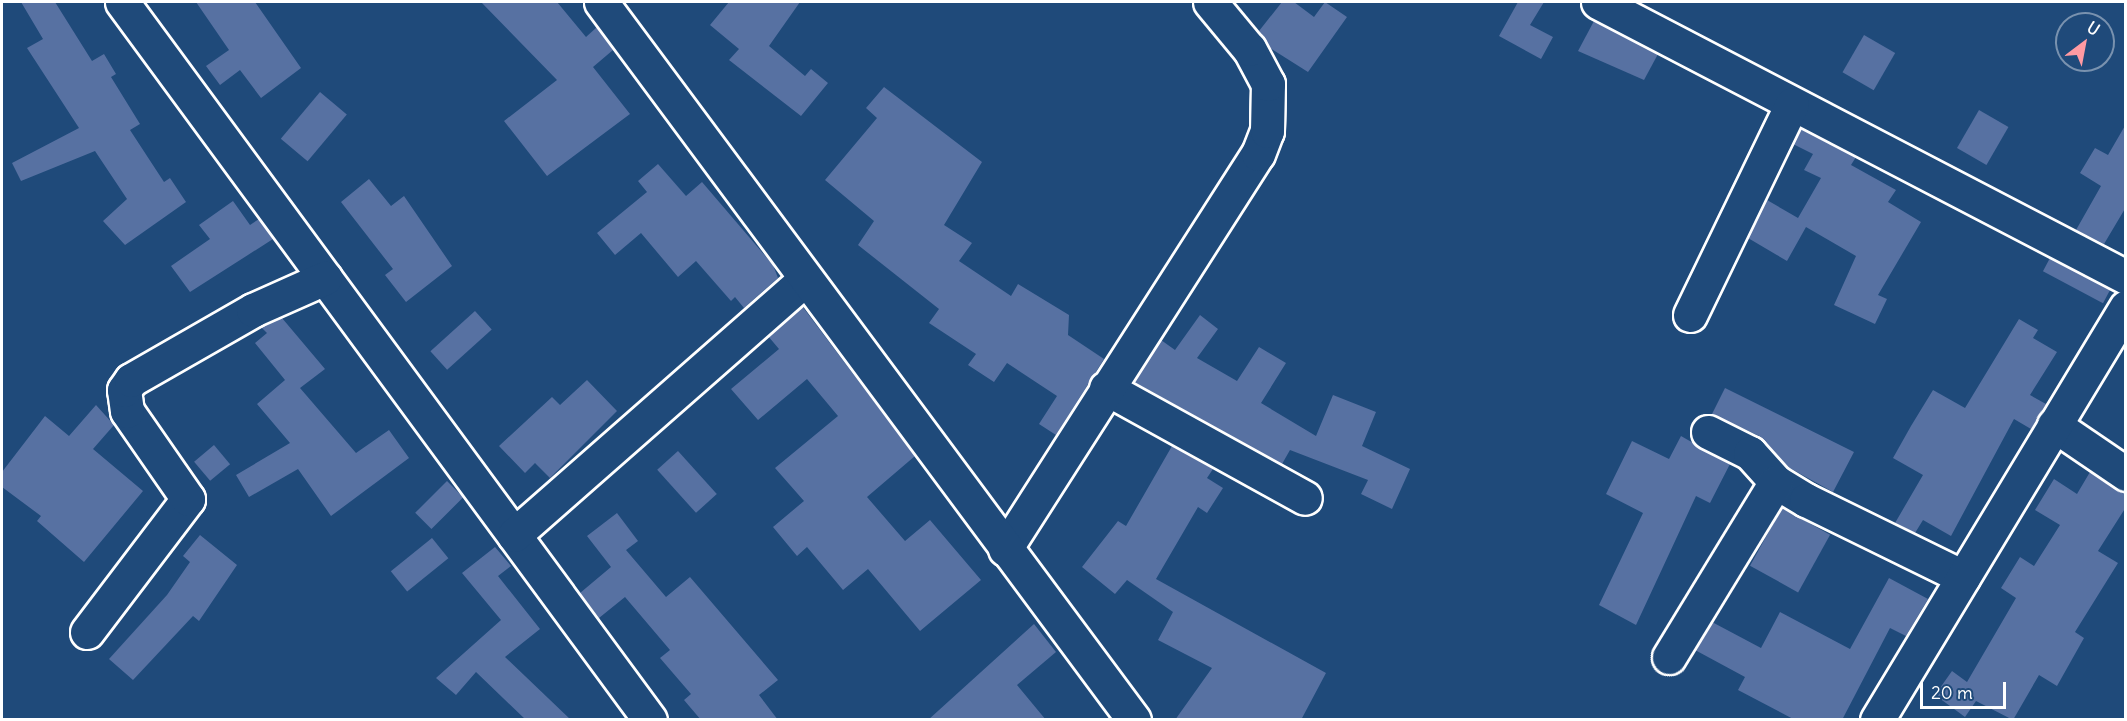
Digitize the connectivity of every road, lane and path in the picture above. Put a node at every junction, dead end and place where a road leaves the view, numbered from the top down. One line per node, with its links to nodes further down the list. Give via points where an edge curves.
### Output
1 (122, 2): 7 (street)
2 (601, 2): 8 (street)
3 (1210, 2): 11 (street, via 1249,49 1268,84 1267,131 1258,154)
4 (1598, 2): 5 (street)
5 (1792, 104): 6 (street); 10 (street)
6 (2126, 277)
7 (325, 278): 17 (street); 20 (street, via 253,310 131,380 124,390 128,411 188,499)
8 (805, 279): 17 (street); 18 (street)
9 (2126, 307): 12 (street)
10 (1690, 315)
11 (1106, 388): 16 (street); 18 (street)
12 (2054, 425): 14 (street); 19 (street)
13 (1708, 432): 15 (street, via 1750,453)
14 (2126, 474)
15 (1776, 482): 19 (street); 21 (street)
16 (1305, 498)
17 (514, 535): 22 (street)
18 (1005, 549): 23 (street)
19 (1963, 577): 24 (street)
20 (87, 632)
21 (1669, 657)
22 (650, 720)
23 (1134, 720)
24 (1877, 720)

